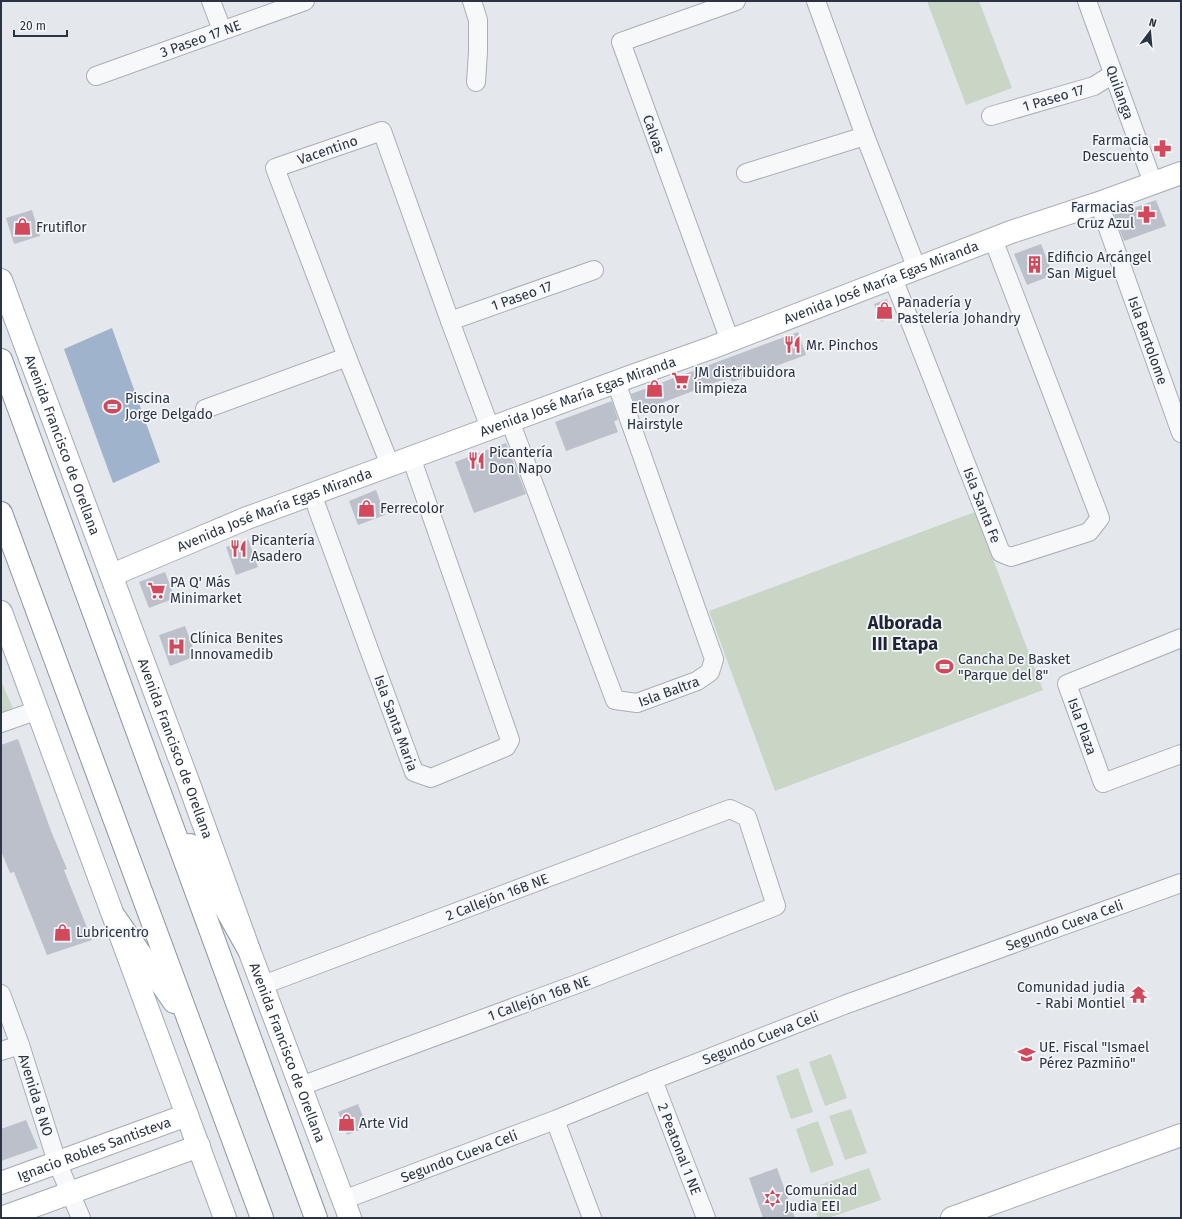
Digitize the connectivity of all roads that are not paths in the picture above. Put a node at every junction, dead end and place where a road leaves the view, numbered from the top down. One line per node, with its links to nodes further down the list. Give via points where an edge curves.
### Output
1 (210, 1): 7 (street)
2 (305, 1): 7 (street, 3 Paseo 17 NE)
3 (472, 1): 10 (street, via 478,20)
4 (736, 1): 23 (street, Calvas, via 621,42)
5 (816, 1): 12 (street)
6 (1087, 1): 8 (street, Quilanga)
7 (222, 30): 9 (street, 3 Paseo 17 NE)
8 (1113, 74): 11 (street, 1 Paseo 17, via 1094,86); 15 (street, Quilanga)
9 (96, 76)
10 (476, 82)
11 (991, 116)
12 (865, 136): 14 (street); 18 (street)
13 (1181, 172): 15 (main road, Avenida José María Egas Miranda)
14 (746, 173)
15 (1153, 183): 16 (main road, Avenida José María Egas Miranda)
16 (1099, 203): 17 (main road, Avenida José María Egas Miranda); 29 (street, Isla Bartolome)
17 (993, 239): 18 (main road, Avenida José María Egas Miranda); 20 (street, Isla Santa Fe, via 1100,518 1089,532 1011,557 1001,553)
18 (917, 269): 20 (main road, Avenida José María Egas Miranda)
19 (594, 270): 22 (street, 1 Paseo 17)
20 (893, 278): 23 (main road, Avenida José María Egas Miranda)
21 (1, 280): 34 (main road, Avenida Francisco de Orellana)
22 (450, 321): 24 (street, Vacentino, via 382,131 275,168); 28 (street, Vacentino)
23 (730, 341): 26 (main road, Avenida José María Egas Miranda)
24 (347, 358): 27 (street); 31 (street, Vacentino)
25 (1, 360): 40 (main road, Avenida Francisco de Orellana)
26 (616, 382): 28 (main road, Avenida José María Egas Miranda); 28 (street, Isla Baltra, via 714,659 710,672 697,681 637,703 615,700)
27 (205, 409)
28 (500, 424): 30 (main road, Avenida José María Egas Miranda)
29 (1181, 433)
30 (411, 457): 31 (main road, Avenida José María Egas Miranda); 32 (street, Isla Santa Maria, via 510,740 506,747 431,778 414,772)
31 (390, 465): 32 (main road, Avenida José María Egas Miranda)
32 (312, 494): 34 (main road, Avenida José María Egas Miranda, via 247,518)
33 (1, 513): 47 (main road)
34 (112, 575): 44 (main road, Avenida Francisco de Orellana)
35 (1, 612): 37 (main road)
36 (1181, 638): 39 (street, Isla Plaza, via 1067,684 1103,783)
37 (38, 710): 38 (street); 43 (main road)
38 (1, 723)
39 (1181, 754)
40 (157, 788): 44 (main road); 64 (main road, Avenida Francisco de Orellana)
41 (730, 809): 45 (street, 2 Callejón 16B NE); 51 (street, 1 Callejón 16B NE, via 747,817 776,906 585,981)
42 (1181, 884): 50 (street, Segundo Cueva Celi, via 844,1005)
43 (114, 916): 47 (main road); 52 (main road)
44 (249, 950): 45 (main road, Avenida Francisco de Orellana)
45 (263, 985): 51 (main road, Avenida Francisco de Orellana)
46 (1, 994): 48 (street, Avenida 8 NO)
47 (192, 1026): 63 (main road)
48 (20, 1044): 49 (street); 56 (street, Avenida 8 NO)
49 (1, 1051)
50 (653, 1080): 53 (street, Segundo Cueva Celi); 66 (street, 2 Peatonal 1 NE)
51 (301, 1086): 59 (main road, Avenida Francisco de Orellana)
52 (187, 1115): 55 (main road); 56 (main road, Ignacio Robles Santisteva)
53 (555, 1120): 59 (street, Segundo Cueva Celi); 65 (street)
54 (1181, 1135): 67 (main road)
55 (199, 1146): 58 (main road); 62 (main road)
56 (57, 1162): 57 (main road, Ignacio Robles Santisteva); 58 (street, Avenida 8 NO)
57 (1, 1183)
58 (71, 1193): 60 (main road); 61 (street, Avenida 8 NO)
59 (346, 1209)
60 (1, 1218)
61 (81, 1218)
62 (225, 1218)
63 (262, 1218)
64 (316, 1218)
65 (592, 1218)
66 (706, 1218)
67 (952, 1218)

